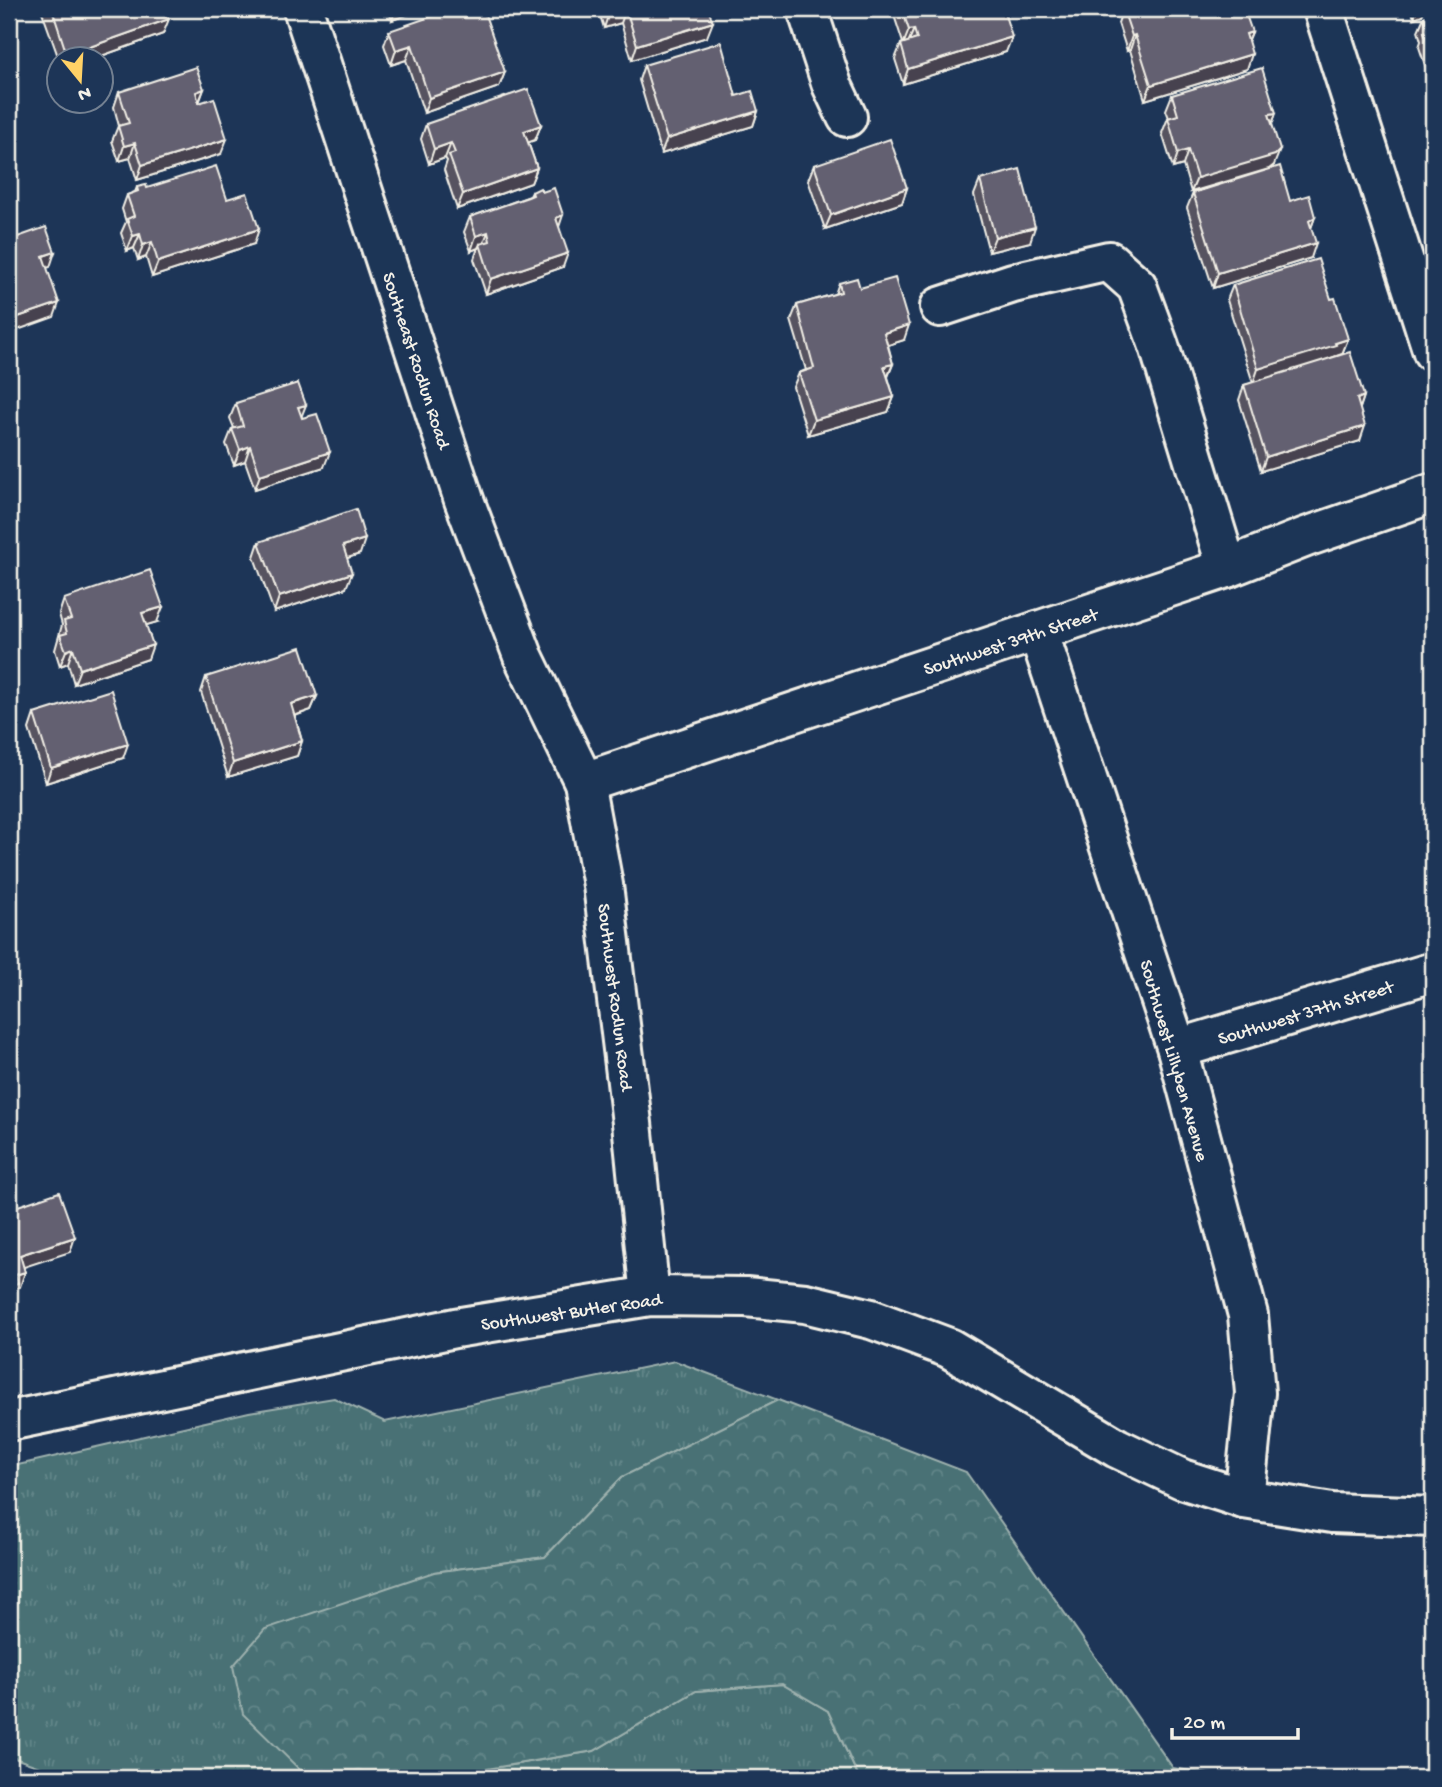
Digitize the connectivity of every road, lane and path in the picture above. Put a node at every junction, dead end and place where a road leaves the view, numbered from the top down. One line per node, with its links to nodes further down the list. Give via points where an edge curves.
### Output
1 (303, 9): 10 (street, Southeast Rodlun Road, via 464,500)
2 (807, 9): 4 (street)
3 (1323, 9): 6 (street)
4 (847, 117)
5 (940, 307): 8 (street, via 1109,261 1137,286)
6 (1433, 352)
7 (1433, 493): 8 (street, Southwest 39th Street)
8 (1227, 568): 9 (street, Southwest 39th Street)
9 (1038, 631): 11 (street, Southwest 39th Street); 13 (street, Southwest Lillyben Avenue)
10 (547, 707): 11 (street, Southwest Rodlun Road)
11 (584, 782): 14 (street, Southwest Rodlun Road, via 603,885)
12 (1433, 972): 13 (street, Southwest 37th Street)
13 (1177, 1049): 16 (street, Southwest Lillyben Avenue, via 1248,1315 1255,1392)
14 (650, 1296): 15 (street, Southwest Butler Road, via 455,1328); 16 (street, Southwest Butler Road, via 804,1303 871,1319 948,1348 1117,1448 1182,1479)
15 (9, 1421)
16 (1244, 1499): 17 (street, Southwest Butler Road, via 1332,1513)
17 (1433, 1517)

